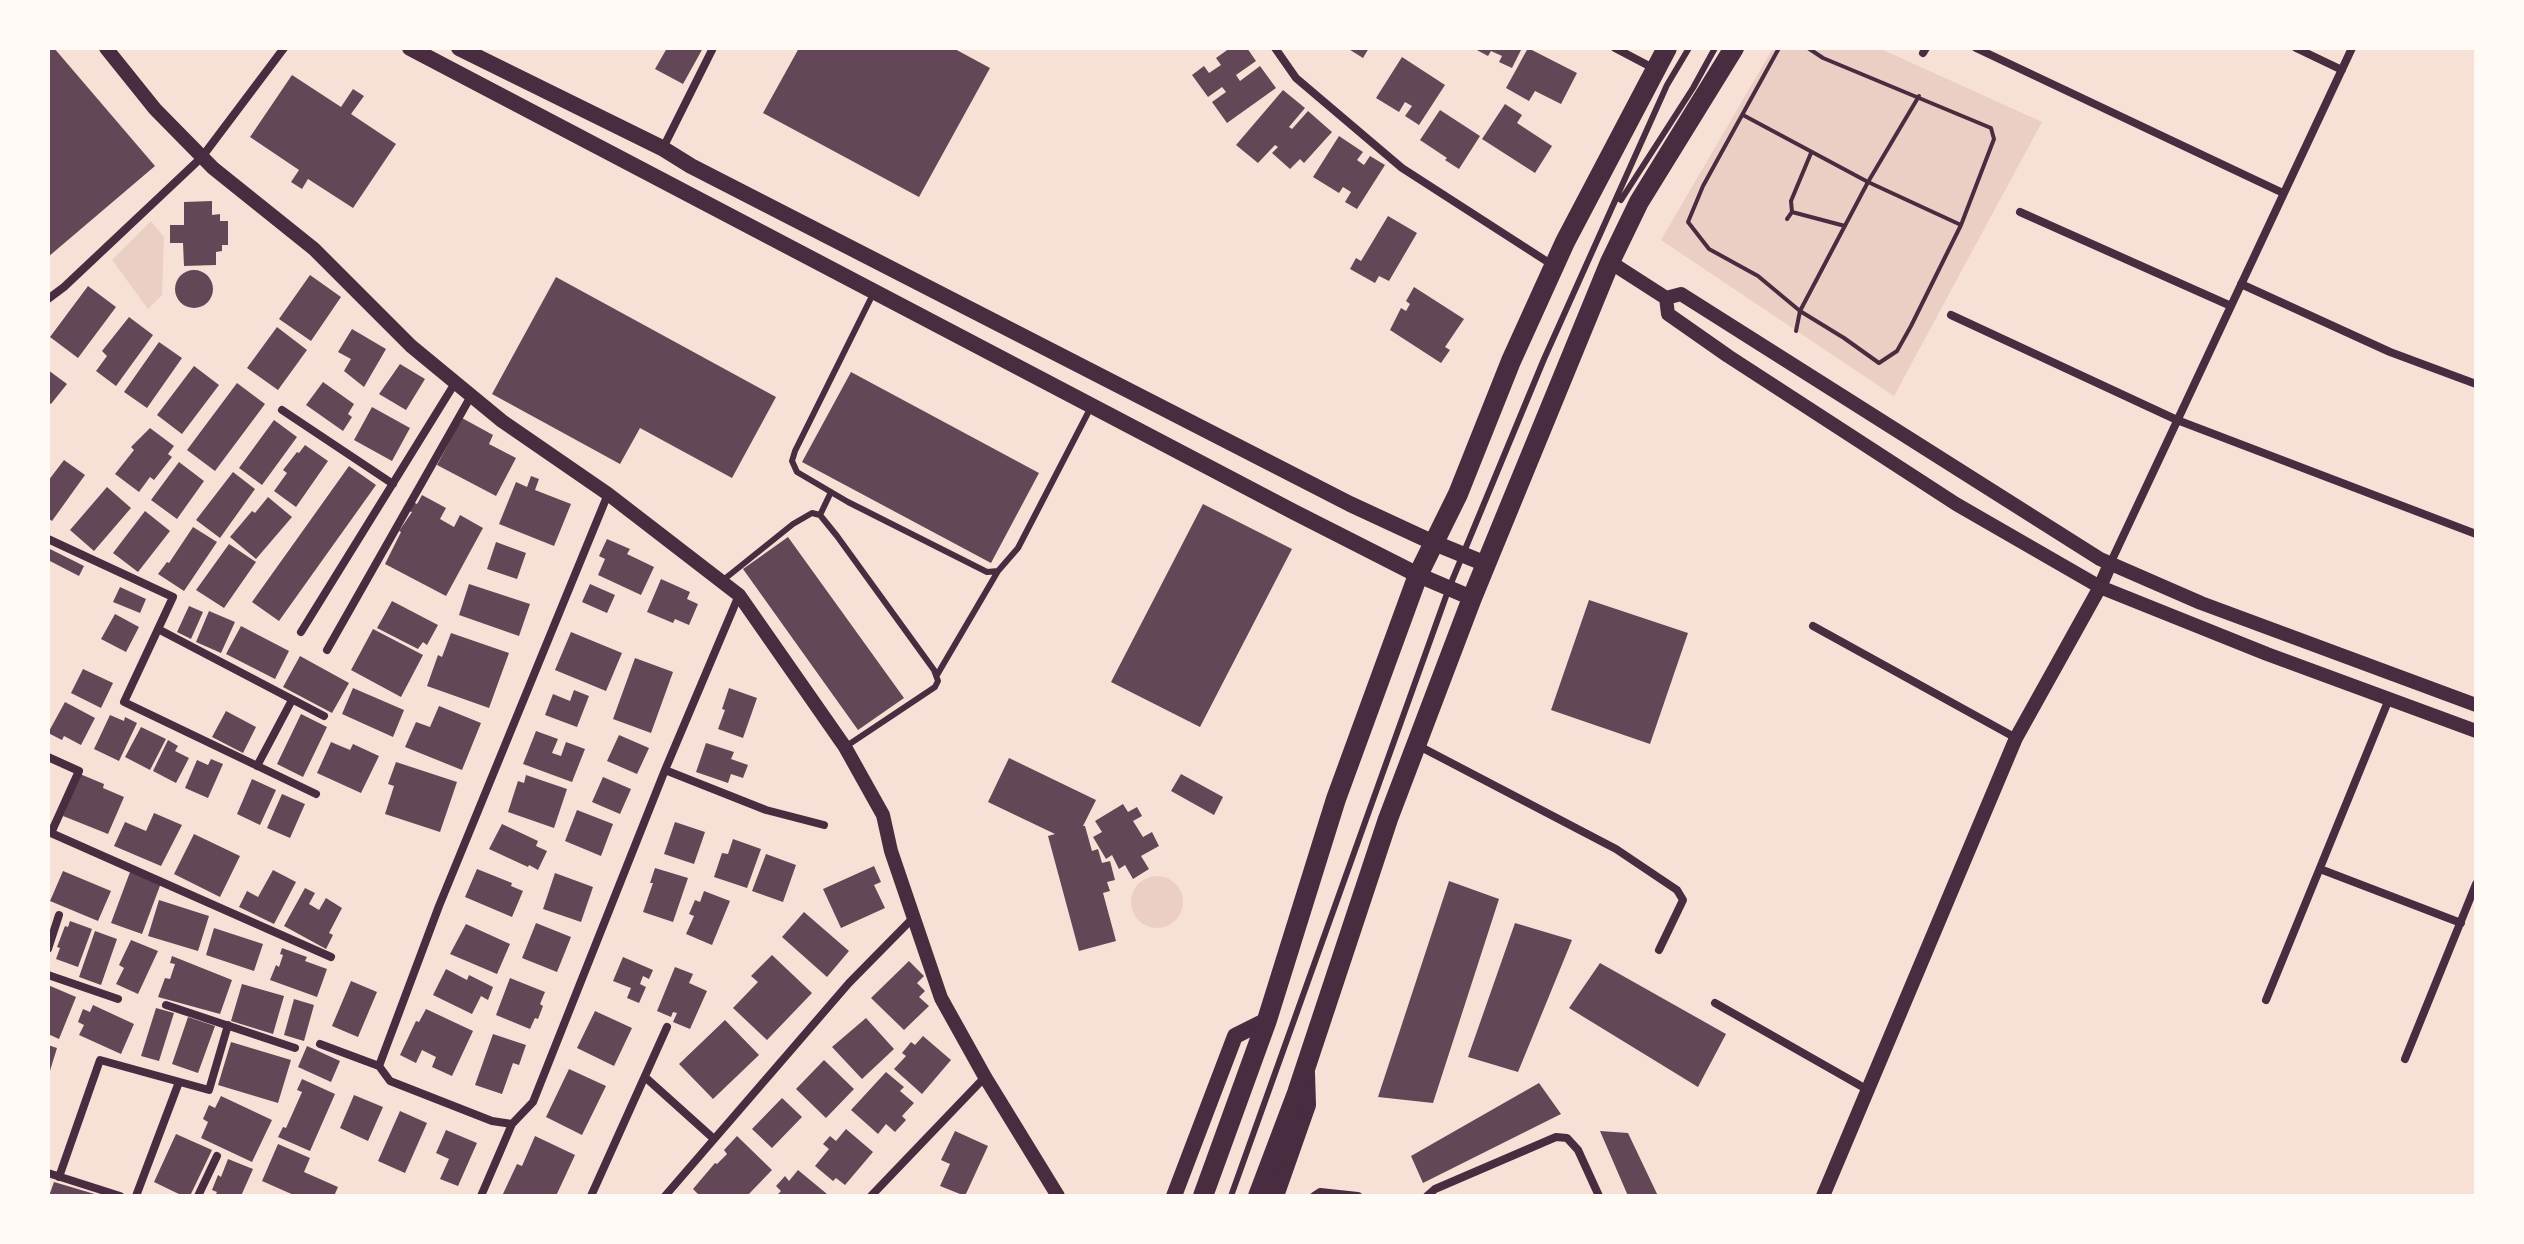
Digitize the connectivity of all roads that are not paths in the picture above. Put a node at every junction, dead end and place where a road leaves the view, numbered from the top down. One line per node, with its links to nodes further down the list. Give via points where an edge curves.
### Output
1 (106, 48): 18 (street)
2 (284, 48): 18 (street)
3 (410, 48): 25 (main road)
4 (459, 48): 17 (main road)
5 (713, 48): 17 (street)
6 (1275, 48): 23 (street, via 1296,78 1402,168)
7 (1615, 48): 15 (street)
8 (1667, 48): 15 (main road)
9 (1689, 48): 21 (lane, via 1667,85)
10 (1715, 48): 21 (lane)
11 (1734, 48): 22 (main road, via 1639,202)
12 (1976, 48): 19 (street)
13 (2296, 48): 16 (street)
14 (2352, 48): 16 (street)
15 (1655, 69): 23 (main road)
16 (2342, 70): 19 (street)
17 (662, 148): 42 (main road)
18 (202, 157): 27 (street); 30 (street, via 314,249)
19 (2283, 193): 24 (street)
20 (2020, 212): 28 (street)
21 (1610, 216): 43 (lane)
22 (1610, 262): 26 (street); 44 (main road)
23 (1555, 267): 42 (main road, via 1458,494)
24 (2241, 284): 28 (street); 31 (street, via 2390,352)
25 (875, 291): 33 (main road); 37 (lane, via 792,461 797,472)
26 (1666, 298): 45 (street, via 1681,294); 49 (street, via 1668,314 1728,356 1956,504)
27 (48, 299)
28 (2231, 306): 35 (street)
29 (1951, 315): 35 (street)
30 (455, 383): 32 (street); 36 (street)
31 (2476, 384)
32 (471, 396): 38 (street); 56 (street)
33 (1092, 405): 46 (lane, via 1018,548); 47 (main road)
34 (282, 410): 36 (street)
35 (2177, 420): 40 (street); 45 (street)
36 (393, 484): 55 (street)
37 (831, 492): 39 (lane); 46 (lane, via 987,572)
38 (608, 494): 48 (street); 91 (street)
39 (820, 515): 48 (lane, via 812,513 793,524); 57 (lane)
40 (2476, 534)
41 (48, 539): 54 (street, via 173,597)
42 (1432, 542): 43 (main road); 47 (main road)
43 (1463, 555): 44 (main road); 50 (lane)
44 (1486, 564): 52 (main road)
45 (2110, 564): 49 (street); 60 (street)
46 (998, 571): 57 (lane)
47 (1418, 575): 50 (main road); 84 (main road, via 1336,799)
48 (722, 581): 51 (street)
49 (2100, 587): 58 (street); 63 (street)
50 (1449, 588): 52 (main road); 111 (lane)
51 (739, 595): 65 (street); 68 (street)
52 (1472, 598): 64 (main road)
53 (1813, 626): 63 (street)
54 (158, 629): 59 (street); 67 (street, via 124,702)
55 (301, 632)
56 (327, 650)
57 (937, 675): 65 (lane, via 935,687)
58 (2389, 699): 62 (street); 71 (street)
59 (292, 700): 61 (street); 67 (street)
60 (2476, 705)
61 (324, 716)
62 (2476, 731)
63 (2016, 738): 95 (street)
64 (1417, 744): 77 (street, via 1616,849 1677,890 1683,900); 90 (main road)
65 (845, 747): 74 (street, via 883,815)
66 (48, 757): 78 (street, via 79,771 51,833)
67 (257, 766): 69 (street)
68 (665, 770): 70 (street, via 766,810); 96 (street, via 533,1102)
69 (316, 794)
70 (824, 825)
71 (2320, 869): 75 (street); 81 (street)
72 (2476, 884): 75 (street)
73 (59, 915): 76 (street)
74 (913, 918): 93 (street, via 941,998); 97 (street, via 849,983)
75 (2461, 923): 89 (street)
76 (48, 949)
77 (1659, 950)
78 (331, 957)
79 (48, 975): 80 (street)
80 (118, 999)
81 (2266, 1000)
82 (1715, 1003): 95 (street)
83 (166, 1005): 85 (street)
84 (1267, 1020): 109 (main road, via 1235,1036); 110 (main road)
85 (228, 1025): 88 (street); 94 (street, via 209,1090)
86 (667, 1027): 92 (street)
87 (320, 1044): 91 (street)
88 (295, 1048)
89 (2405, 1059)
90 (1306, 1063): 112 (main road); 113 (main road, via 1308,1105)
91 (379, 1066): 96 (street, via 390,1081)
92 (645, 1077): 97 (street); 105 (street)
93 (985, 1077): 107 (street); 108 (street)
94 (179, 1082): 100 (street, via 100,1060); 102 (street)
95 (1868, 1090): 118 (street)
96 (512, 1124): 104 (street)
97 (714, 1139): 106 (street)
98 (217, 1156): 103 (street)
99 (48, 1173): 100 (street)
100 (59, 1177): 101 (street)
101 (120, 1196)
102 (136, 1196)
103 (198, 1196)
104 (481, 1196)
105 (591, 1196)
106 (665, 1196)
107 (871, 1196)
108 (1058, 1196)
109 (1174, 1196)
110 (1203, 1196)
111 (1231, 1196)
112 (1258, 1196)
113 (1276, 1196)
114 (1314, 1196): 115 (street)
115 (1358, 1196)
116 (1427, 1196): 117 (street, via 1556,1137 1567,1138 1578,1150)
117 (1599, 1196)
118 (1823, 1196)

